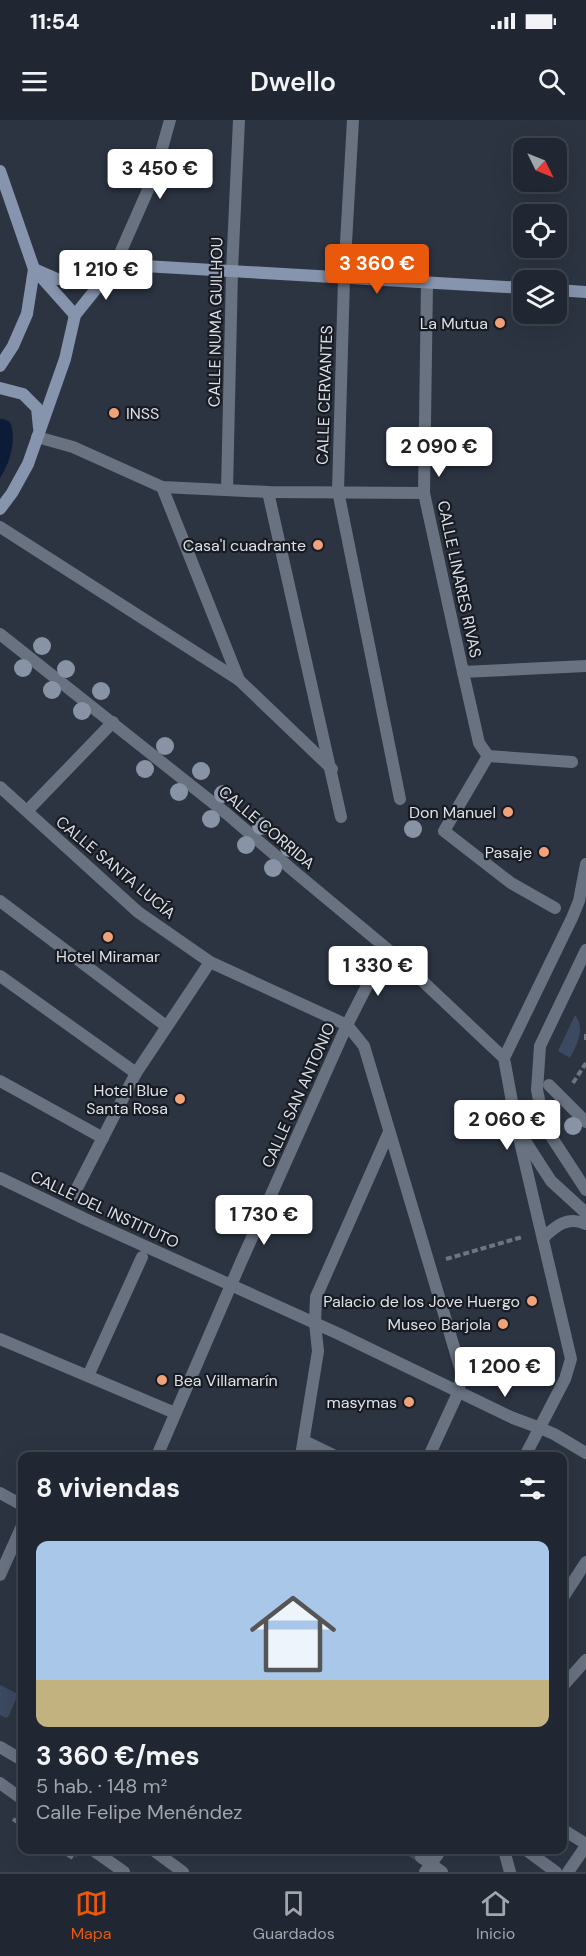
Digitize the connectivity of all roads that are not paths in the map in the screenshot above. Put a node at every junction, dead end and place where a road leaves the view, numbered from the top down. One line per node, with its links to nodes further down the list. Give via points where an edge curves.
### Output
1 (170, 120): 5 (street, via 155,174)
2 (239, 120): 7 (street, CALLE NUMA GUILHOU)
3 (352, 120): 8 (street, CALLE CERVANTES)
4 (0, 171): 6 (main road)
5 (114, 267): 6 (main road, via 76,280 57,279); 7 (main road); 13 (main road)
6 (34, 268): 13 (main road); 14 (main road, via 27,314)
7 (232, 271): 8 (main road); 18 (street, CALLE NUMA GUILHOU)
8 (344, 278): 9 (main road); 19 (street, CALLE CERVANTES)
9 (427, 283): 10 (main road); 21 (street, CALLE LINARES RIVAS)
10 (513, 287)
11 (567, 290): 12 (main road)
12 (586, 291)
13 (75, 315): 16 (main road, via 65,359)
14 (0, 366)
15 (0, 388): 16 (main road, via 23,394 37,408)
16 (38, 435): 17 (street); 22 (main road, via 28,464)
17 (162, 487): 18 (street); 27 (street)
18 (227, 490): 20 (street)
19 (338, 491): 20 (street); 21 (street); 33 (street, CALLE CERVANTES)
20 (268, 492): 31 (street)
21 (424, 493): 26 (street, CALLE LINARES RIVAS)
22 (0, 509)
23 (0, 527): 27 (street)
24 (0, 634): 28 (street, CALLE CORRIDA)
25 (586, 666): 26 (street)
26 (463, 672): 29 (street, CALLE LINARES RIVAS, via 479,743)
27 (239, 680): 31 (street)
28 (113, 722): 34 (street); 40 (street, CALLE CORRIDA)
29 (488, 756): 30 (street); 38 (street, via 444,831 511,883)
30 (572, 762)
31 (332, 769): 35 (street)
32 (0, 787): 34 (street, CALLE SANTA LUCÍA)
33 (400, 799)
34 (27, 811): 41 (street, CALLE SANTA LUCÍA, via 138,912)
35 (341, 817)
36 (586, 864): 45 (street, via 572,918)
37 (0, 901): 44 (street)
38 (555, 908)
39 (586, 950): 54 (street, via 540,1046 537,1090 545,1127)
40 (397, 957): 43 (street, CALLE SAN ANTONIO, via 376,968); 45 (street, CALLE CORRIDA)
41 (210, 962): 43 (street, CALLE SANTA LUCÍA); 44 (street)
42 (0, 976): 46 (street)
43 (347, 1025): 51 (street, via 363,1046); 60 (street, CALLE SAN ANTONIO)
44 (166, 1026): 46 (street)
45 (504, 1058): 50 (street)
46 (136, 1073): 52 (street)
47 (0, 1081): 52 (street)
48 (549, 1085): 49 (street)
49 (586, 1122)
50 (517, 1129): 56 (street, via 551,1181); 58 (street)
51 (389, 1132): 61 (street, via 316,1297); 64 (street, via 462,1374)
52 (103, 1138): 55 (street)
53 (0, 1178): 60 (street, CALLE DEL INSTITUTO)
54 (586, 1190)
55 (74, 1194)
56 (586, 1213)
57 (586, 1224): 58 (street, via 578,1220 557,1224)
58 (544, 1237): 66 (street, via 571,1359)
59 (142, 1257): 63 (street)
60 (231, 1285): 61 (street, CALLE DEL INSTITUTO); 65 (street, CALLE SAN ANTONIO)
61 (315, 1323): 64 (street, CALLE DEL INSTITUTO); 67 (street, via 318,1351)
62 (0, 1340): 63 (street)
63 (88, 1376): 65 (street)
64 (458, 1393): 66 (street, CALLE DEL INSTITUTO); 71 (street)
65 (176, 1413): 68 (street, CALLE SAN ANTONIO)
66 (540, 1428): 72 (street); 73 (street, CALLE DEL INSTITUTO)
67 (304, 1440): 69 (street); 70 (street)
68 (159, 1452)
69 (302, 1452)
70 (327, 1452)
71 (431, 1452)
72 (527, 1452)
73 (586, 1453)
74 (0, 1493): 75 (street)
75 (18, 1503)
76 (18, 1535): 78 (street)
77 (586, 1562): 79 (street)
78 (0, 1575)
79 (567, 1581)
80 (586, 1660): 81 (street)
81 (567, 1681)
82 (0, 1747): 83 (street)
83 (18, 1758)
84 (0, 1784): 85 (street)
85 (18, 1795)
86 (567, 1832): 87 (street)
87 (586, 1845): 98 (street)
88 (99, 1854): 93 (street)
89 (158, 1854): 94 (street)
90 (505, 1854): 96 (street)
91 (531, 1854): 97 (street)
92 (426, 1864): 95 (street)
93 (124, 1872)
94 (183, 1872)
95 (442, 1872)
96 (510, 1872)
97 (556, 1872)
98 (568, 1872)

